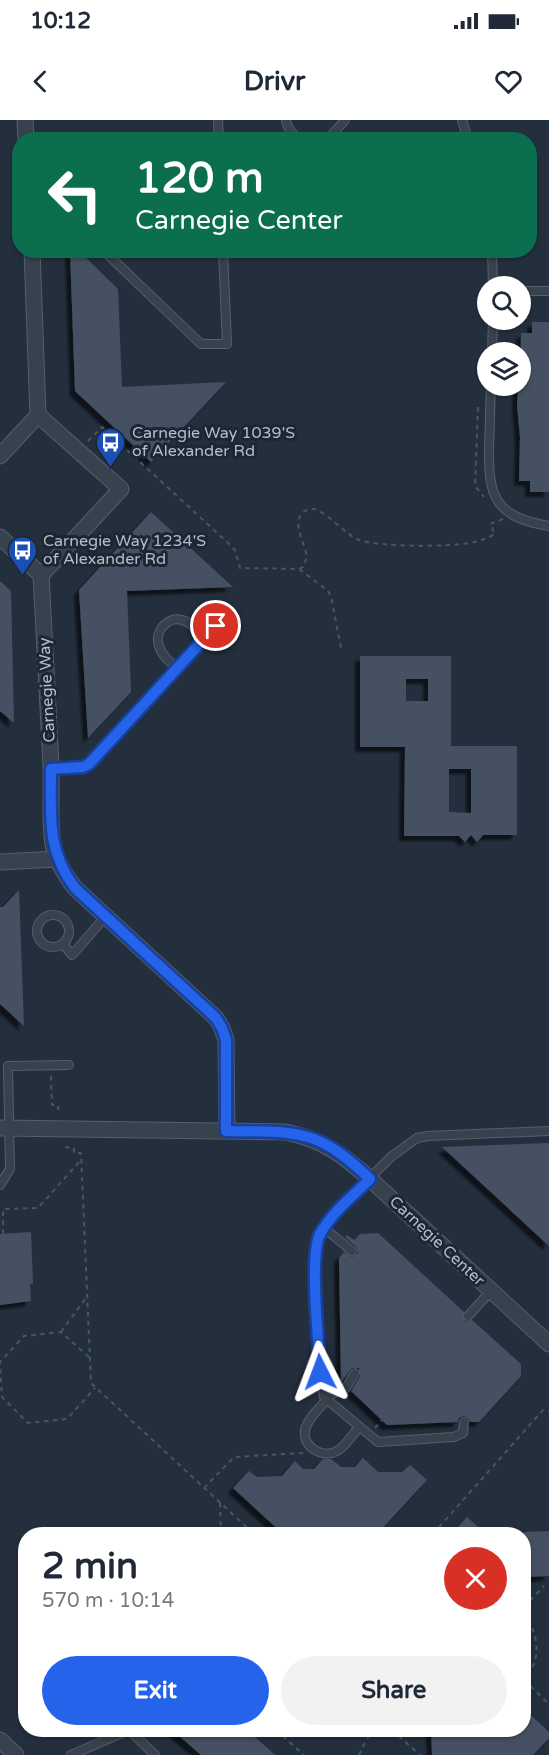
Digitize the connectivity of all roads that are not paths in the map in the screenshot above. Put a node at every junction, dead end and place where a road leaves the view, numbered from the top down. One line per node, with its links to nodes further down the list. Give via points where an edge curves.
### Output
1 (345, 120): 2 (lane)
2 (334, 132)
3 (32, 258): 11 (street)
4 (111, 258): 5 (lane, via 201,344 227,344)
5 (223, 258)
6 (492, 258): 7 (lane)
7 (493, 276)
8 (531, 291): 9 (lane)
9 (549, 291)
10 (491, 396): 13 (lane, via 488,469 492,491 506,510 517,517)
11 (38, 415): 12 (street); 15 (street, via 121,489)
12 (0, 456)
13 (549, 526)
14 (0, 537): 15 (street)
15 (41, 575): 19 (street, Carnegie Way)
16 (216, 626): 17 (lane)
17 (206, 636): 18 (lane); 18 (lane, via 182,620 173,619 164,625 158,634 158,645)
18 (177, 668): 19 (lane, via 89,764)
19 (51, 769): 20 (street, Carnegie Way, via 52,835)
20 (57, 859): 21 (street); 22 (street, Carnegie Way, via 75,888)
21 (0, 862)
22 (106, 916): 23 (lane, via 72,955); 26 (street, Carnegie Way, via 210,1011 222,1028 226,1040)
23 (63, 944): 23 (lane, via 52,948 42,944 37,928 42,919 58,915 66,921 70,931)
24 (69, 1065): 25 (lane, via 8,1066)
25 (5, 1128): 26 (street, Carnegie Center); 29 (lane, via 10,1169)
26 (226, 1131): 28 (street, Carnegie Center, via 306,1136 341,1154)
27 (549, 1131): 28 (lane, via 417,1138)
28 (370, 1179): 30 (lane, via 333,1214); 32 (street, Carnegie Center)
29 (0, 1185)
30 (324, 1228): 31 (lane); 36 (lane, via 315,1256 320,1372)
31 (352, 1251)
32 (491, 1291): 33 (lane); 34 (street, Carnegie Center)
33 (468, 1316)
34 (549, 1344)
35 (355, 1373): 36 (lane, via 346,1388)
36 (325, 1398): 38 (lane); 38 (lane, via 305,1429 310,1446 318,1453 338,1451)
37 (464, 1422): 38 (lane, via 463,1433 454,1437 378,1442)
38 (359, 1427)
39 (113, 1737): 43 (lane)
40 (136, 1737): 44 (lane)
41 (0, 1740): 42 (street)
42 (16, 1755)
43 (71, 1755)
44 (155, 1755)

